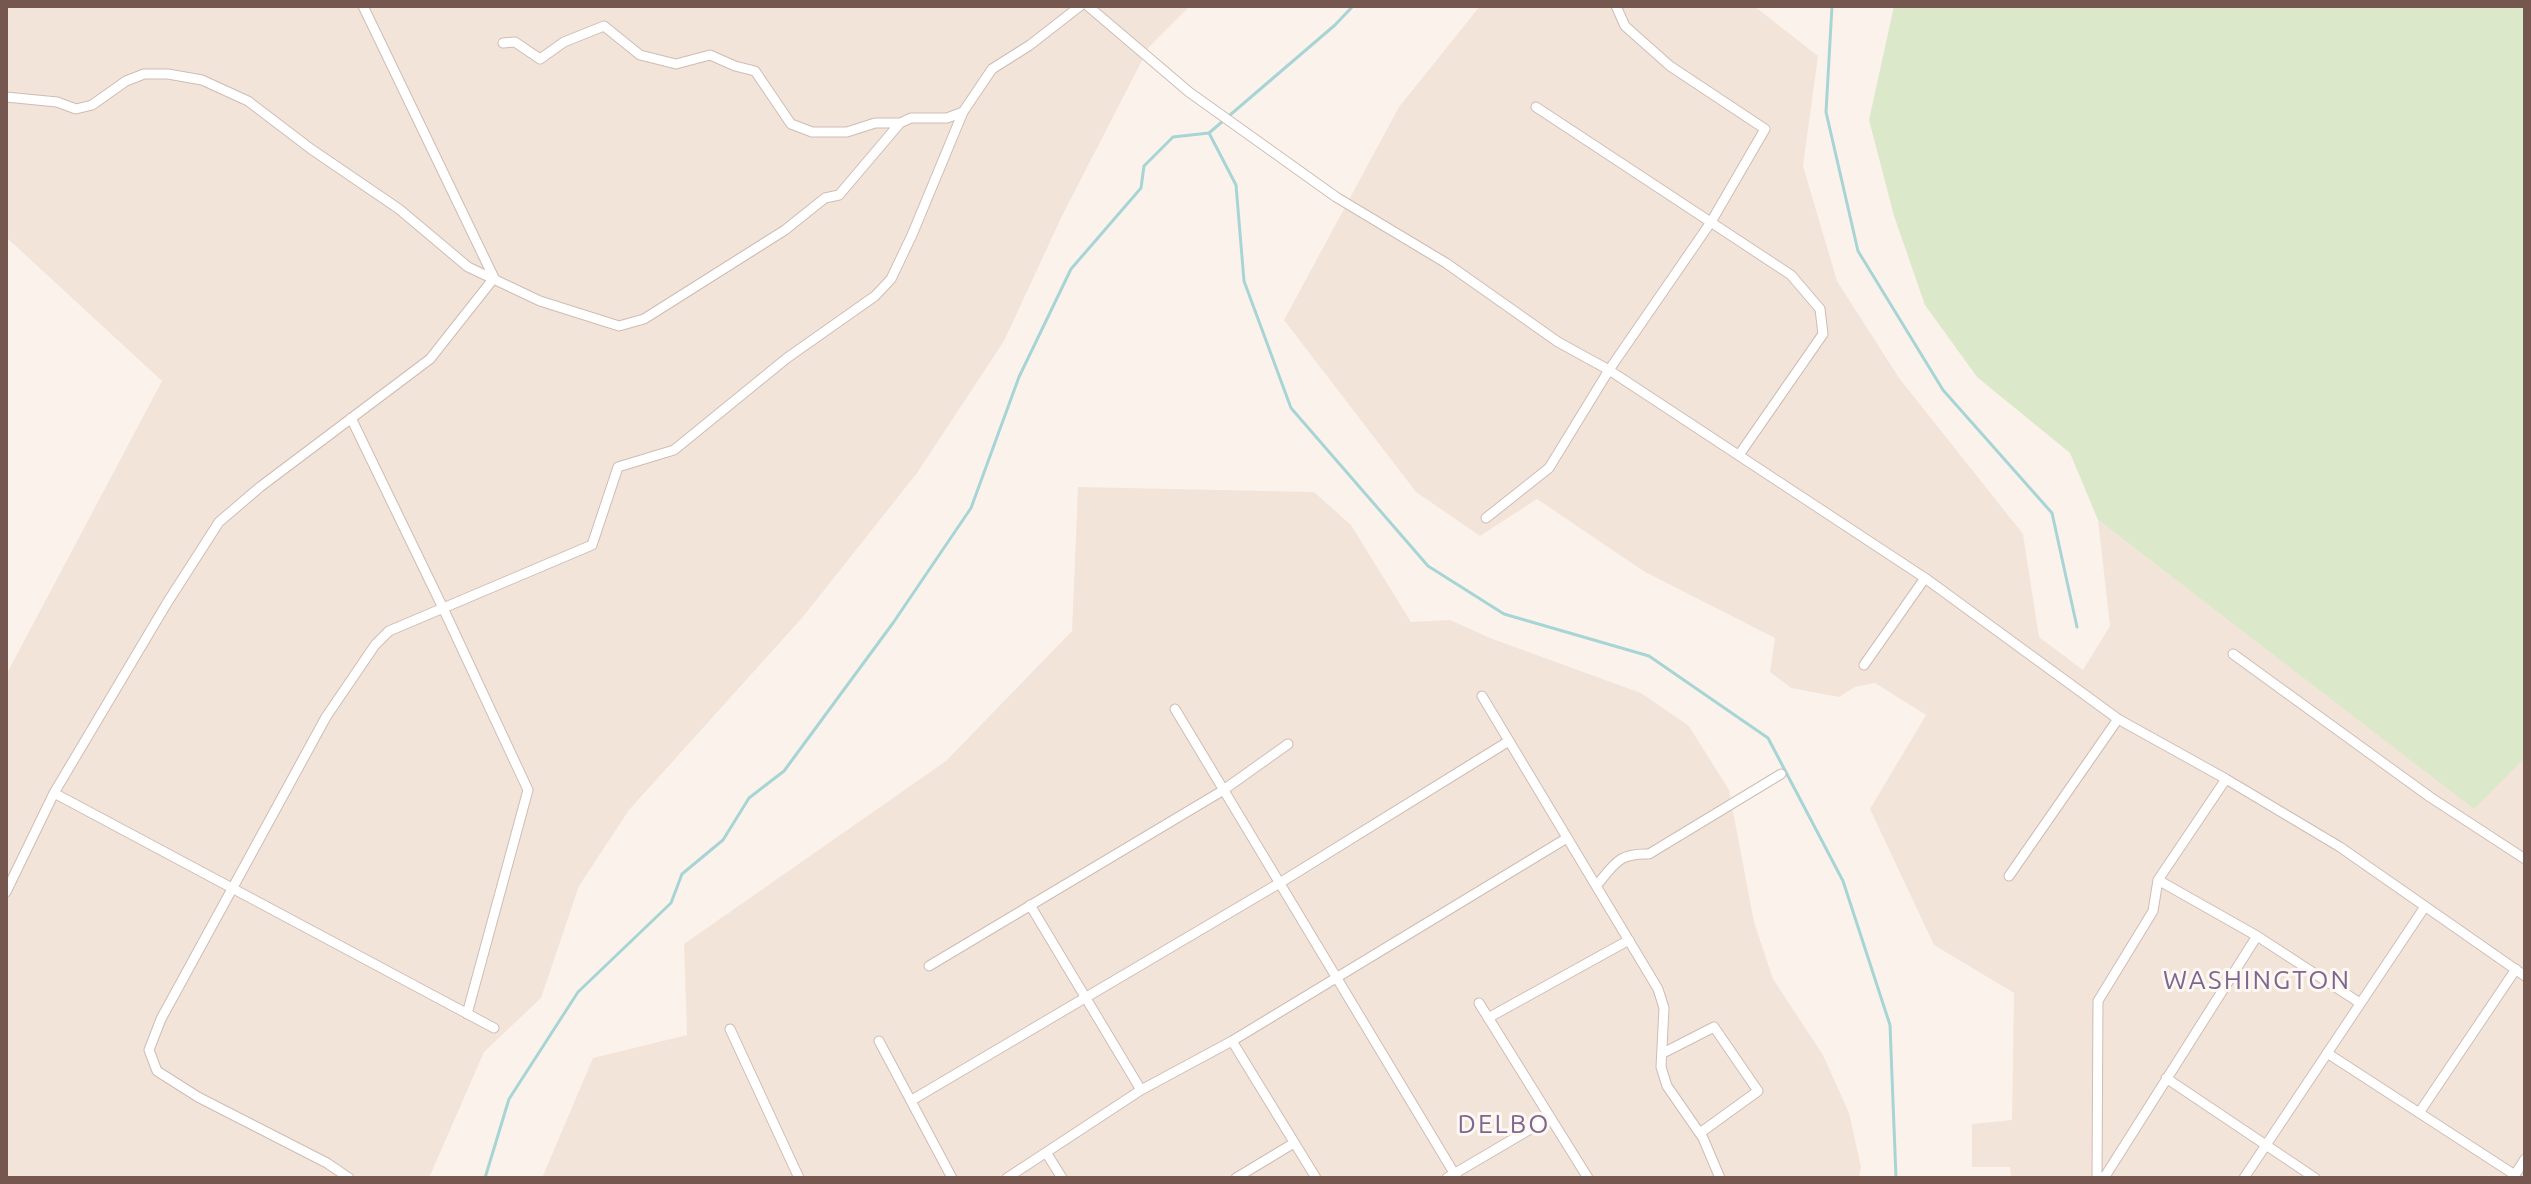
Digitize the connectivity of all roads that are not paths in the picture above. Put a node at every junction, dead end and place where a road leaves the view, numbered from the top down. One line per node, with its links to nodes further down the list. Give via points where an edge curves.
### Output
1 (363, 6): 11 (street)
2 (1080, 6): 8 (street, via 992,69)
3 (1088, 6): 12 (street, via 1189,92 1336,197)
4 (1616, 6): 10 (street, via 1625,26 1670,66 1765,129)
5 (503, 43): 9 (street, via 515,42 540,59 564,42 604,26 640,55 676,64 710,55 755,71 791,124 812,132)
6 (6, 97): 11 (street, via 76,109 144,74 202,80 248,101 399,209 468,267)
7 (1536, 107): 10 (street)
8 (963, 112): 9 (street); 17 (street, via 907,246 891,279 875,296 787,358 674,450 618,467 592,545)
9 (900, 123): 11 (street, via 839,195 825,198 785,230 644,319 619,326 540,301)
10 (1711, 222): 12 (street); 14 (street, via 1791,275 1820,309 1823,334)
11 (494, 278): 13 (street, via 430,359)
12 (1609, 370): 14 (street); 15 (street, via 1549,468)
13 (351, 418): 17 (street); 28 (street, via 219,522)
14 (1739, 455): 16 (street)
15 (1486, 518)
16 (1925, 578): 19 (street); 22 (street)
17 (443, 608): 35 (street, via 389,631 375,645 326,717); 48 (street, via 528,790)
18 (2233, 654): 30 (street)
19 (1864, 665)
20 (1482, 696): 23 (street)
21 (1175, 709): 27 (street)
22 (2118, 719): 26 (street); 31 (street)
23 (1509, 741): 29 (street); 33 (street)
24 (1288, 744): 27 (street)
25 (1781, 774): 34 (street, via 1649,854 1630,853 1617,860)
26 (2226, 779): 32 (street); 38 (street, via 2340,847)
27 (1222, 791): 33 (street); 37 (street)
28 (54, 793): 35 (street); 36 (street)
29 (1567, 838): 34 (street); 44 (street)
30 (2525, 859)
31 (2009, 876)
32 (2158, 880): 39 (street); 77 (street, via 2153,911 2098,1001)
33 (1278, 884): 44 (street); 45 (street)
34 (1597, 885): 40 (street)
35 (232, 889): 48 (street); 68 (street, via 161,1019 149,1050 157,1071)
36 (6, 892)
37 (1030, 905): 41 (street); 45 (street)
38 (2424, 908): 42 (street); 47 (street)
39 (2257, 936): 47 (street); 56 (street)
40 (1629, 940): 49 (street); 54 (street, via 1664,1008)
41 (929, 966)
42 (2516, 969): 43 (street); 59 (street)
43 (2525, 976)
44 (1335, 978): 53 (street); 66 (street)
45 (1086, 998): 57 (street); 58 (street)
46 (1479, 1003): 49 (street)
47 (2360, 1003): 55 (street)
48 (467, 1014): 50 (street)
49 (1488, 1018): 60 (street)
50 (494, 1028)
51 (730, 1029): 69 (street)
52 (879, 1041): 58 (street)
53 (1232, 1041): 57 (street); 62 (street)
54 (1663, 1053): 61 (street, via 1667,1086); 61 (street, via 1714,1027 1758,1091)
55 (2327, 1053): 59 (street); 63 (street)
56 (2166, 1078): 63 (street); 78 (street)
57 (1141, 1090): 64 (street)
58 (912, 1100): 70 (street)
59 (2419, 1113): 67 (street)
60 (1549, 1118): 66 (street); 75 (street)
61 (1700, 1133): 76 (street)
62 (1294, 1143): 73 (street); 74 (street)
63 (2264, 1145): 79 (street); 80 (street)
64 (1047, 1154): 71 (street); 72 (street)
65 (2525, 1159): 67 (street)
66 (1452, 1177)
67 (2514, 1177)
68 (349, 1178)
69 (799, 1178)
70 (952, 1178)
71 (1007, 1178)
72 (1062, 1178)
73 (1236, 1178)
74 (1316, 1178)
75 (1588, 1178)
76 (1720, 1178)
77 (2097, 1178)
78 (2104, 1178)
79 (2244, 1178)
80 (2315, 1178)

